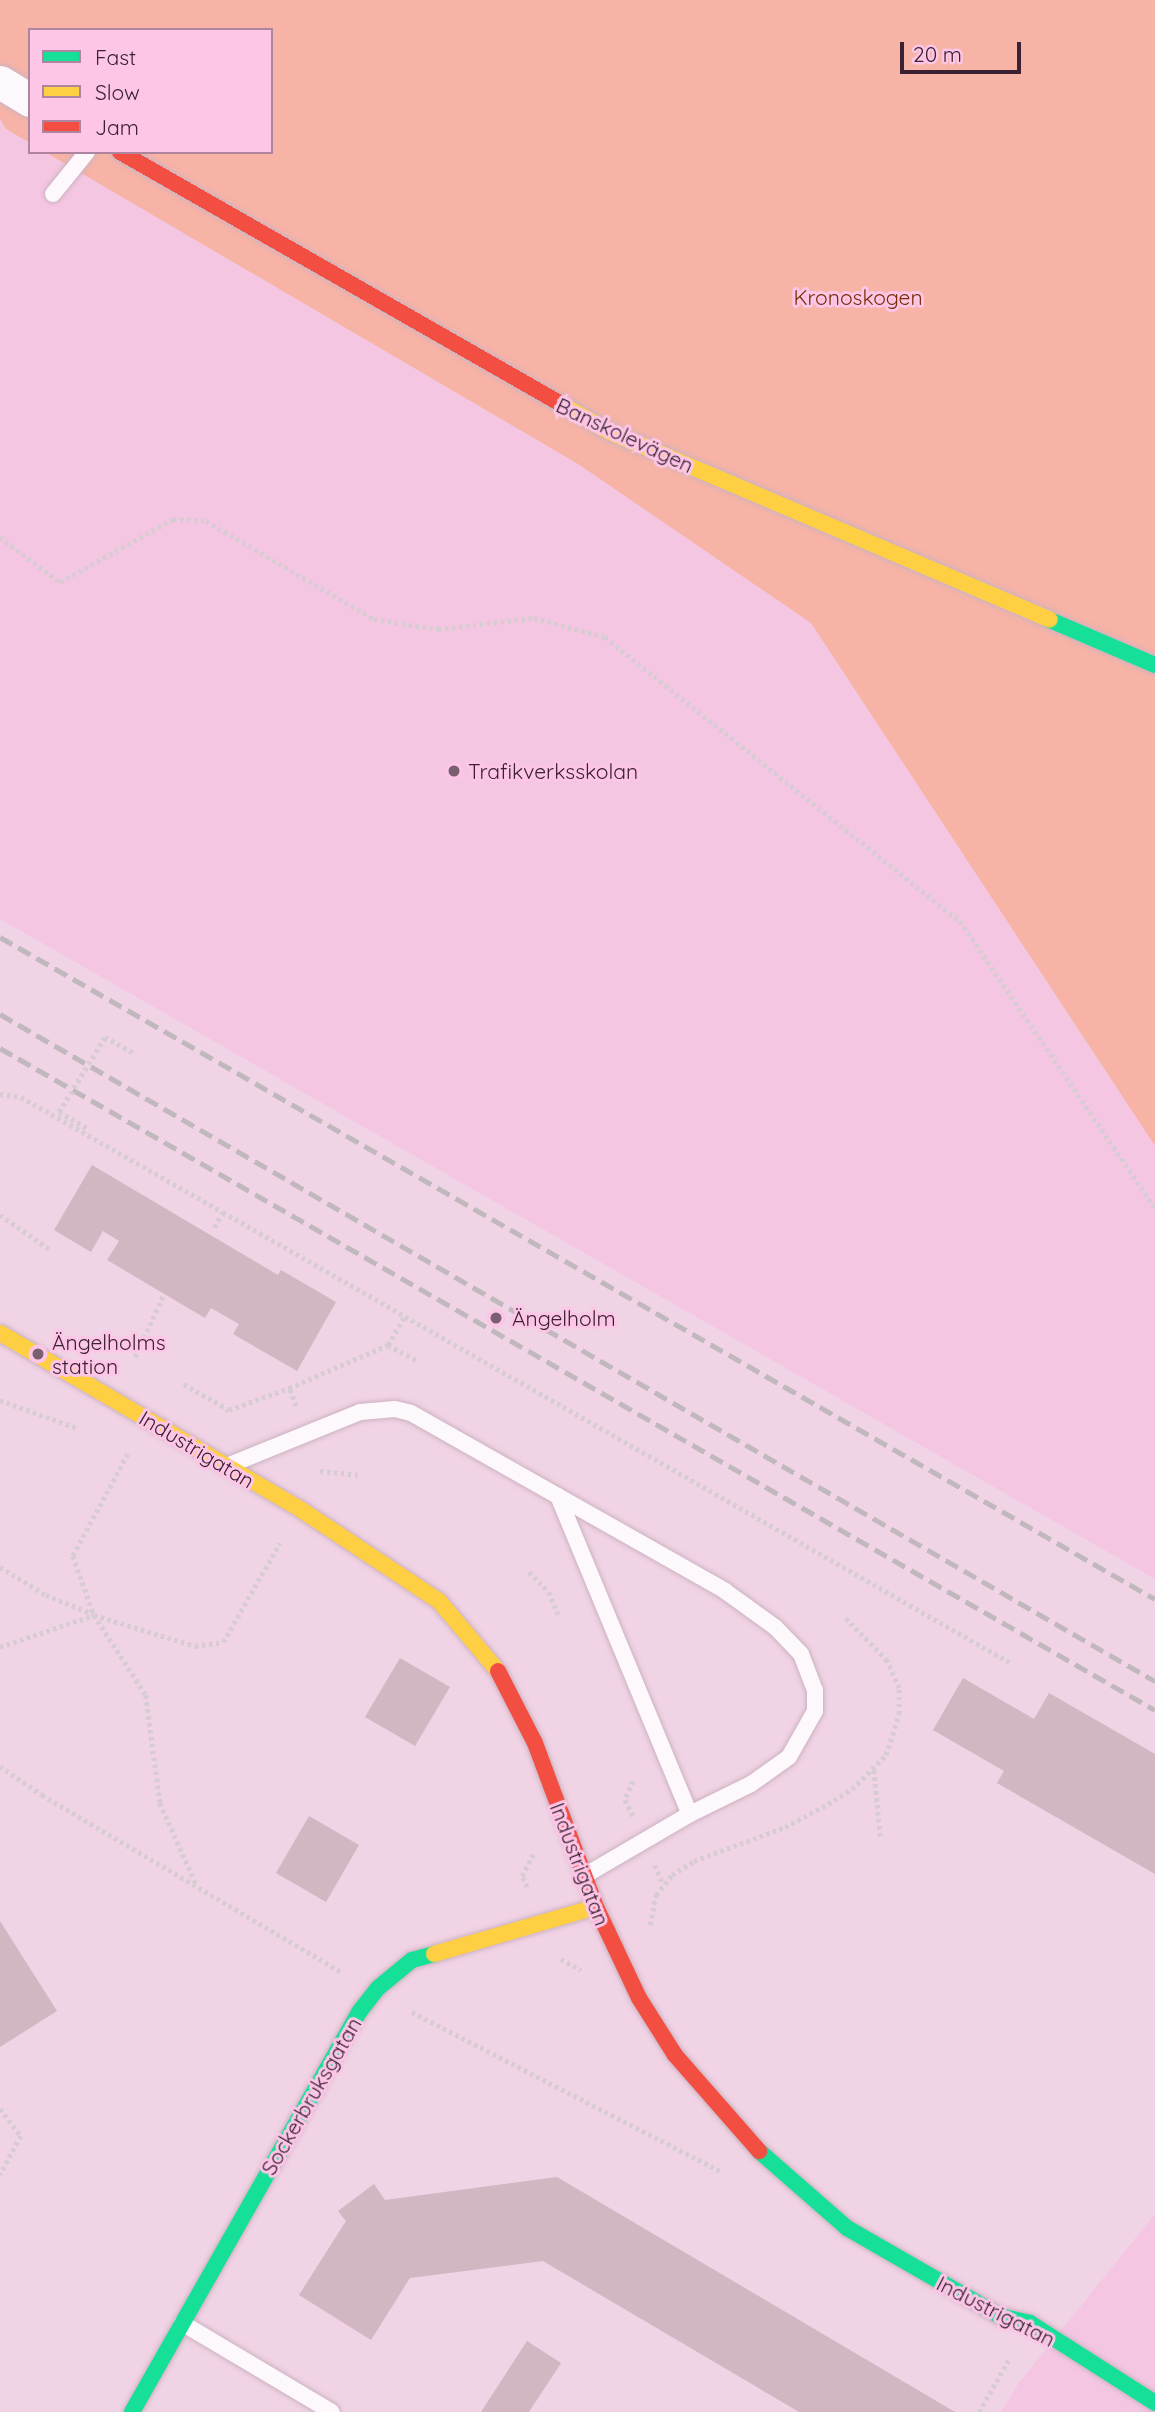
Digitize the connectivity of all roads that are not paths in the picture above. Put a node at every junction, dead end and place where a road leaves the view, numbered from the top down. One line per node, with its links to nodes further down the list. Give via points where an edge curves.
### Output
1 (0, 82): 2 (street)
2 (28, 99)
3 (86, 154): 5 (lane)
4 (124, 154): 6 (street, Banskolevägen, via 610,432)
5 (54, 194)
6 (1155, 665)
7 (1, 1332): 8 (street, Industrigatan)
8 (227, 1466): 9 (lane, via 360,1412 395,1409 424,1419); 11 (street, Industrigatan, via 370,1552 439,1601 470,1631 492,1660 535,1743)
9 (558, 1496): 10 (lane); 10 (lane, via 725,1591 775,1627 801,1654 809,1670 815,1711 789,1757 751,1784)
10 (690, 1814): 11 (lane)
11 (584, 1876): 12 (street, Industrigatan)
12 (596, 1907): 13 (street, Sockerbruksgatan, via 412,1960 374,1992); 14 (street, Industrigatan, via 618,1959 676,2055 728,2119 813,2201 877,2247 1000,2316 1030,2323)
13 (182, 2323): 15 (street, Sockerbruksgatan); 16 (lane)
14 (1155, 2403)
15 (132, 2412)
16 (332, 2412)

